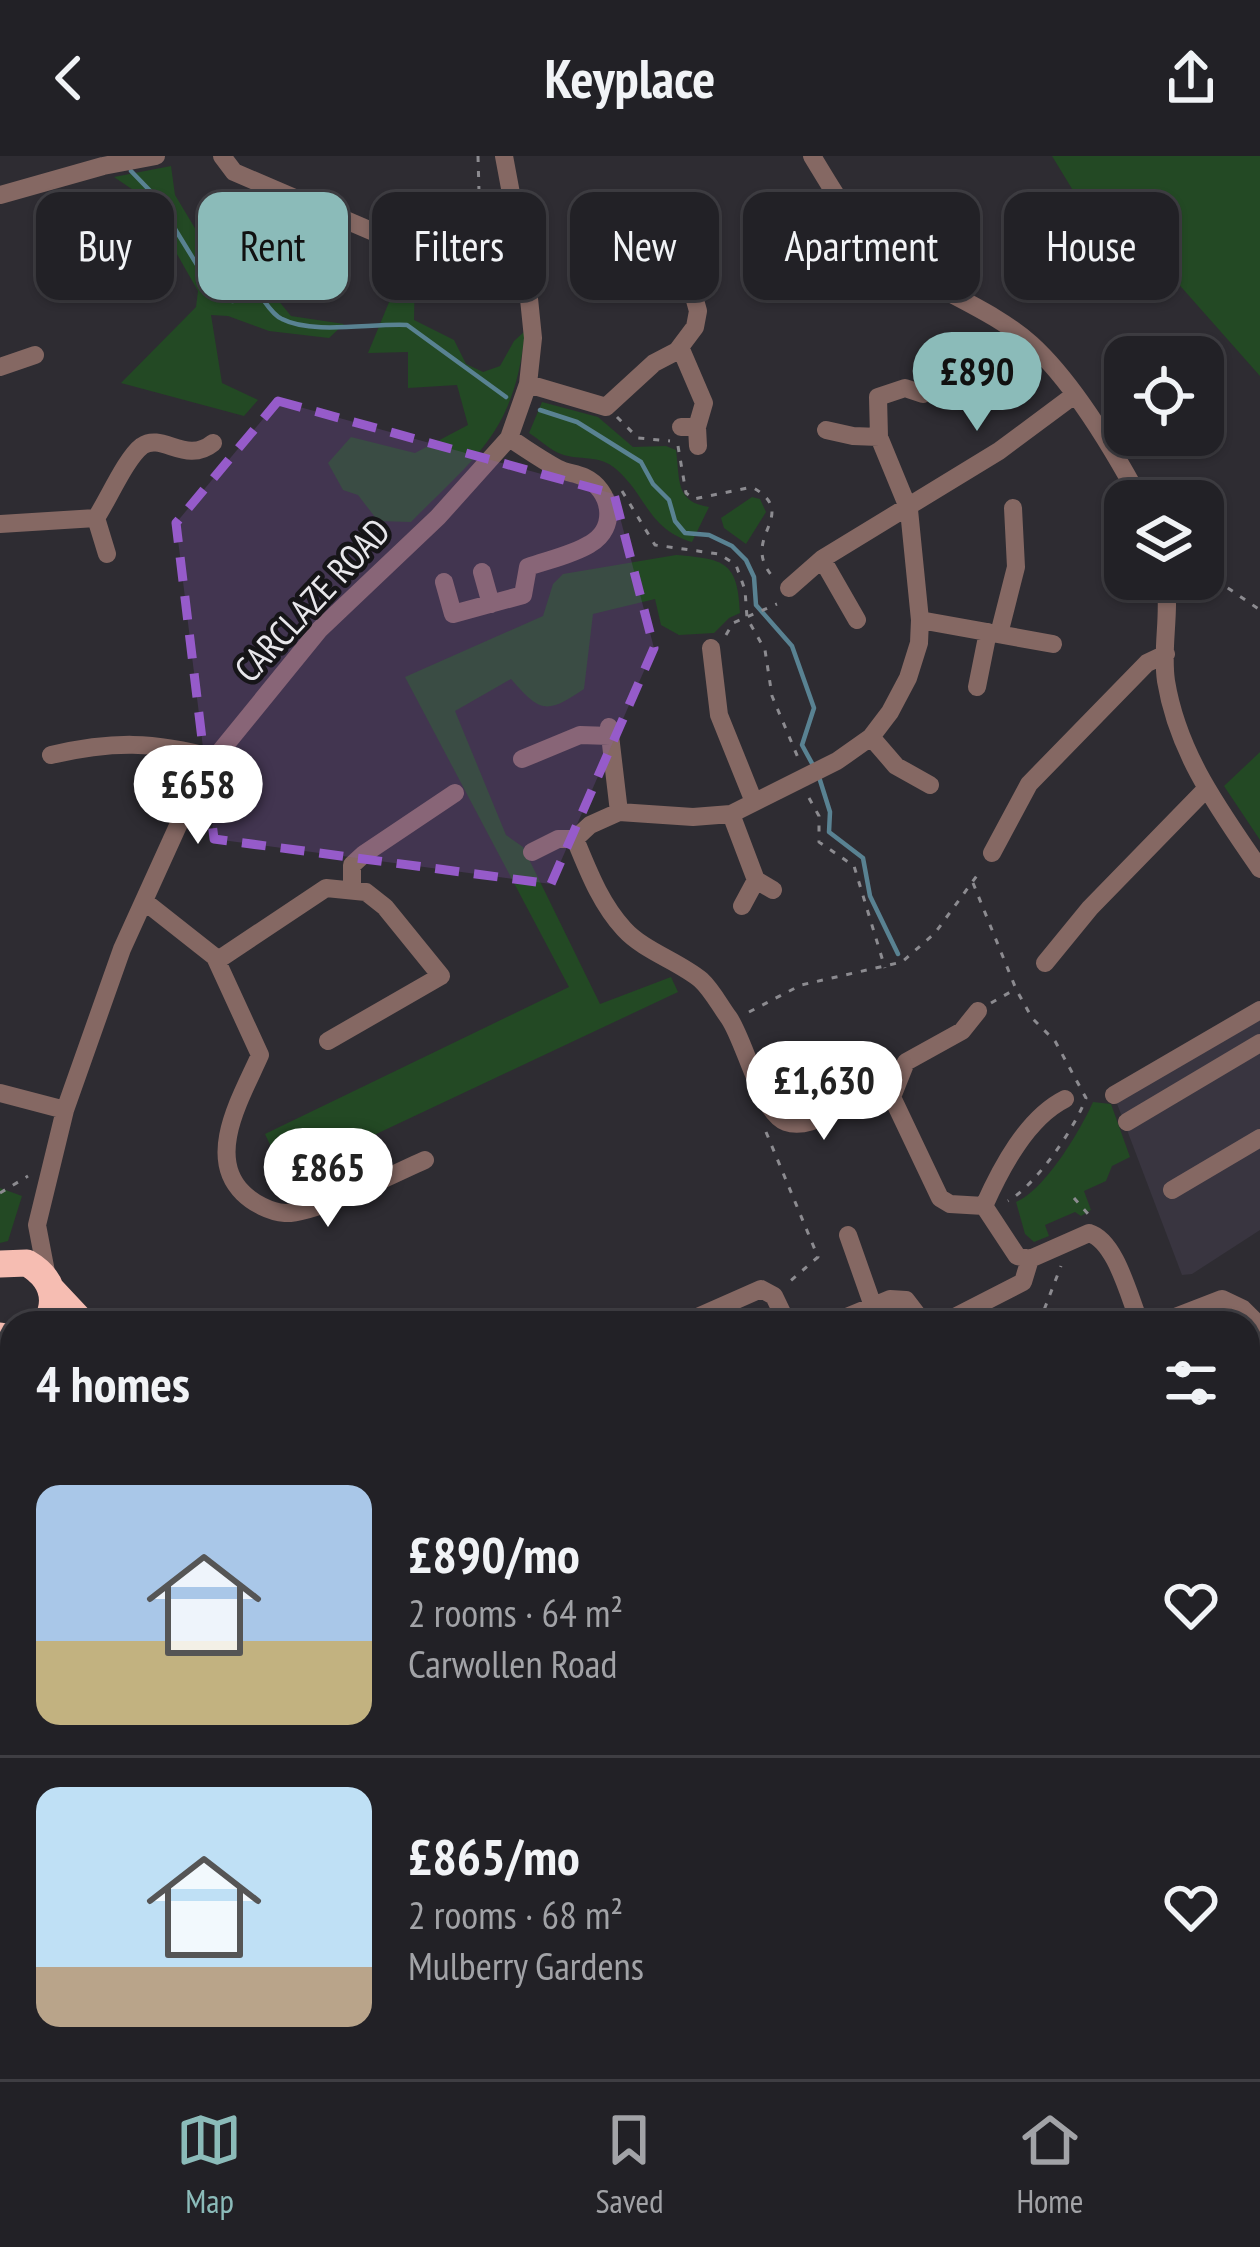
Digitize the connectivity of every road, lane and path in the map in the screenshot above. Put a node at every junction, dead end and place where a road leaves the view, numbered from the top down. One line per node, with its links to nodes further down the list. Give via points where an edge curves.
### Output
1 (156, 156): 7 (street)
2 (222, 156): 8 (street, via 234,172)
3 (478, 156): 6 (path)
4 (504, 156): 15 (street, CARCLAZE ROAD, via 527,279)
5 (812, 156): 17 (street, via 877,246 1028,342)
6 (480, 192)
7 (0, 195)
8 (372, 231)
9 (695, 300): 11 (street, via 695,327)
10 (960, 345): 13 (street)
11 (680, 347): 18 (street); 20 (street, via 704,403)
12 (35, 355): 14 (street)
13 (970, 366): 16 (street); 21 (street, via 923,394 905,388 878,397)
14 (0, 368)
15 (528, 384): 18 (street); 22 (street, CARCLAZE ROAD)
16 (983, 391)
17 (1073, 396): 24 (street); 27 (street)
18 (607, 407): 35 (path, via 638,438 677,444 694,499 760,492 773,513 760,560)
19 (826, 430): 21 (street)
20 (692, 433)
21 (879, 436): 27 (street)
22 (509, 438): 37 (street, via 599,488 608,521 587,546 528,567 523,595); 49 (street, CARCLAZE ROAD, via 319,630)
23 (213, 443): 28 (street, via 188,452 146,442)
24 (1130, 480)
25 (619, 487): 39 (path, via 655,545 719,554 736,565)
26 (1013, 508): 42 (street, via 1016,567)
27 (908, 510): 31 (street); 40 (street)
28 (96, 518): 29 (street); 30 (street)
29 (0, 524)
30 (107, 554)
31 (822, 559): 35 (street); 41 (street, via 853,615)
32 (482, 572): 37 (street)
33 (444, 582): 37 (street, via 453,614)
34 (1224, 585): 38 (path)
35 (789, 588): 39 (path, via 776,606)
36 (1166, 600): 45 (street)
37 (491, 604)
38 (1260, 610)
39 (747, 617): 44 (path); 51 (path, via 765,650 772,696)
40 (920, 620): 42 (street); 47 (street, via 908,677)
41 (832, 623)
42 (994, 633): 43 (street); 46 (street)
43 (1053, 644)
44 (711, 648): 55 (street, via 719,715)
45 (1166, 654): 53 (street, via 1181,743); 60 (street, via 1147,663 1030,784)
46 (977, 687)
47 (871, 736): 51 (street); 52 (street, via 896,766)
48 (51, 755): 49 (street, via 121,742)
49 (214, 758): 64 (street, CARCLAZE ROAD)
50 (522, 759): 56 (street, via 610,730)
51 (812, 774): 55 (street); 68 (path, via 819,842 854,866)
52 (930, 785)
53 (1205, 789): 61 (street); 67 (street)
54 (454, 793): 63 (street, via 352,865)
55 (754, 802): 57 (street)
56 (619, 812): 57 (street); 58 (street)
57 (731, 814): 65 (street, via 765,885)
58 (575, 839): 59 (street); 71 (street, via 593,885 625,931 704,982)
59 (532, 852)
60 (992, 853): 62 (path)
61 (1260, 869)
62 (973, 883): 68 (path, via 934,933); 70 (path, via 1016,989)
63 (352, 888): 66 (street, via 326,888); 72 (street, via 385,908 441,976)
64 (144, 901): 66 (street); 79 (street, CARCLAZE ROAD)
65 (742, 906)
66 (218, 961): 82 (street, via 260,1055 224,1151 240,1190 286,1214)
67 (1045, 963)
68 (885, 968): 71 (path, via 801,985)
69 (1260, 1010): 75 (street)
70 (978, 1011): 76 (street, via 962,1031 906,1062)
71 (734, 1024): 78 (street)
72 (328, 1041)
73 (1260, 1043): 80 (street)
74 (0, 1093): 79 (street)
75 (1114, 1095)
76 (892, 1097): 78 (street, via 860,1098 803,1123 783,1121); 87 (street, via 940,1198)
77 (1065, 1099): 87 (street, via 1048,1108 1007,1161)
78 (770, 1108): 95 (path, via 763,1125 818,1256)
79 (65, 1110): 83 (street, CARCLAZE ROAD)
80 (1127, 1122)
81 (1260, 1138): 84 (street)
82 (425, 1160)
83 (47, 1180): 85 (path, via 25,1175); 88 (street, CARCLAZE ROAD)
84 (1172, 1190)
85 (0, 1193)
86 (1074, 1198): 89 (path)
87 (984, 1206): 92 (street, via 1017,1256)
88 (37, 1225): 93 (street, CARCLAZE ROAD); 94 (street, CARCLAZE ROAD)
89 (1093, 1233): 91 (street); 105 (street, via 1108,1248)
90 (848, 1234): 96 (street)
91 (1058, 1246): 92 (street); 104 (path, via 1061,1268)
92 (1030, 1259): 103 (street, via 1023,1282)
93 (3, 1263): 94 (highway, via 27,1263)
94 (50, 1285): 97 (highway); 98 (highway)
95 (774, 1296): 99 (street, via 761,1289); 100 (street)
96 (873, 1306): 101 (street); 102 (street, via 905,1300)
97 (50, 1311)
98 (72, 1311)
99 (712, 1311)
100 (781, 1311)
101 (861, 1311)
102 (914, 1311)
103 (966, 1311)
104 (1044, 1311)
105 (1135, 1311)
106 (1191, 1311): 107 (street, via 1222,1299)
107 (1246, 1311)

